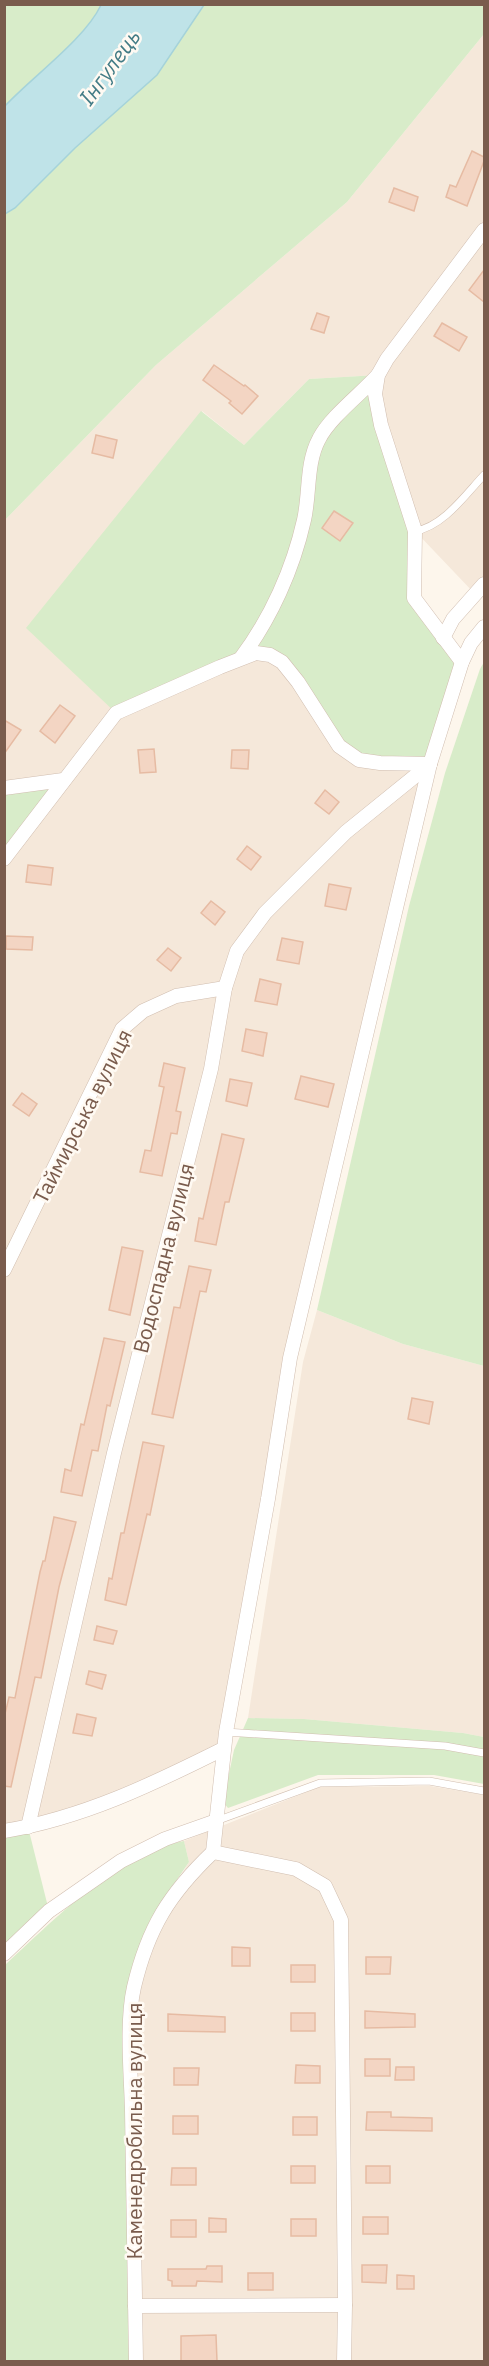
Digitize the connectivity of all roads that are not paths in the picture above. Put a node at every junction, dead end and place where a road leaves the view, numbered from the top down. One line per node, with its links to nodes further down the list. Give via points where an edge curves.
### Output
1 (484, 230): 2 (street)
2 (378, 375): 4 (street, via 375,394 381,425); 8 (street, via 331,421 318,440 304,519 287,573 266,624)
3 (484, 475): 4 (lane, via 444,516 426,529)
4 (415, 531): 7 (street, via 414,598)
5 (484, 584): 7 (street, via 453,619)
6 (484, 627): 9 (street)
7 (443, 638): 9 (street)
8 (241, 658): 10 (street, via 256,653 282,662 339,746 359,760); 11 (street, via 116,713)
9 (462, 662): 10 (street)
10 (430, 764): 14 (street, Водоспадна вулиця, via 346,832 265,913 237,951); 16 (street, via 290,1358)
11 (63, 780): 12 (street); 13 (street)
12 (4, 788)
13 (4, 859)
14 (225, 988): 15 (street, Таймирська вулиця, via 176,996 143,1011 122,1029); 21 (street, Водоспадна вулиця, via 211,1069 114,1453)
15 (4, 1270)
16 (226, 1732): 17 (street); 18 (lane, via 445,1746)
17 (223, 1749): 20 (street); 21 (street, via 105,1805)
18 (484, 1753)
19 (484, 1791): 20 (lane, via 429,1781 320,1783)
20 (216, 1821): 23 (street); 24 (street, via 165,1839 121,1861 49,1911)
21 (28, 1827): 22 (street)
22 (4, 1831)
23 (213, 1852): 25 (street, Каменедробильна вулиця, via 166,1905 134,1989 131,2020); 26 (street, via 296,1869 325,1886 341,1920)
24 (4, 1954)
25 (135, 2306): 26 (street); 27 (street, Каменедробильна вулиця)
26 (345, 2306): 28 (street)
27 (136, 2361)
28 (344, 2361)

